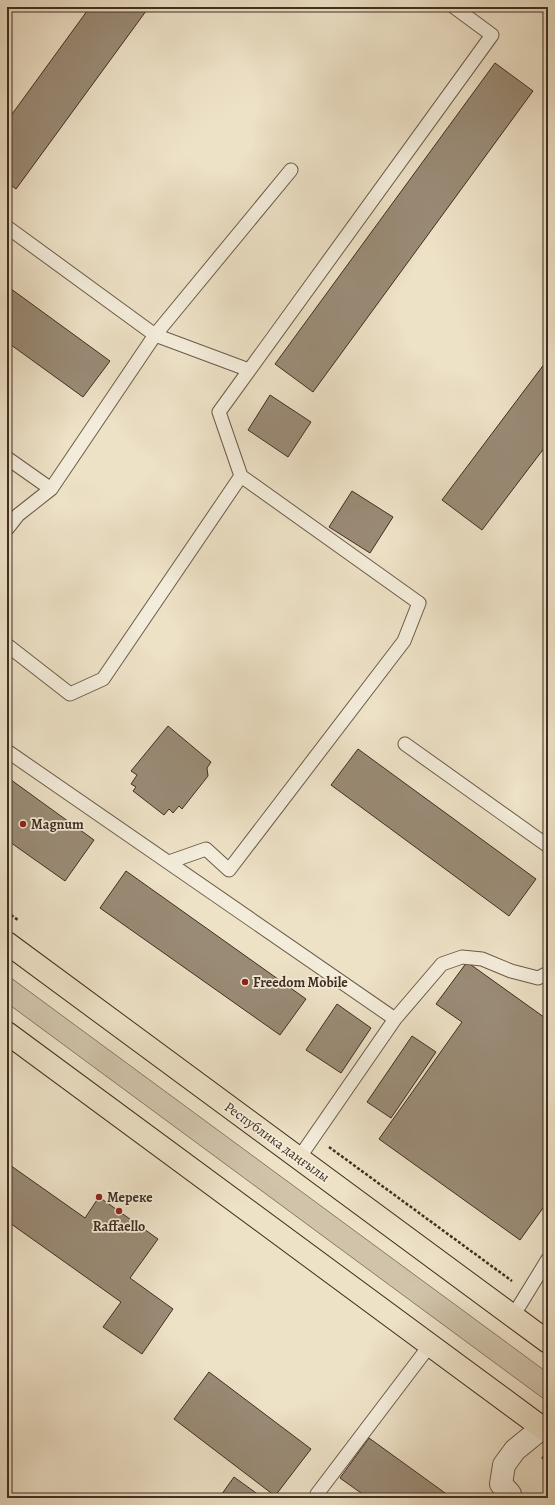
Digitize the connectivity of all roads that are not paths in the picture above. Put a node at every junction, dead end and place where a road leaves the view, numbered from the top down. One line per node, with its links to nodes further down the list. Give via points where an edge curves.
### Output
1 (454, 7): 5 (lane, via 492,35)
2 (291, 170): 4 (lane)
3 (7, 228): 4 (lane)
4 (155, 335): 5 (lane); 8 (lane)
5 (249, 370): 7 (lane, via 219,412)
6 (7, 458): 8 (lane)
7 (241, 476): 10 (lane, via 103,679 70,694); 14 (lane, via 419,603 404,641 229,870 206,849)
8 (51, 489): 9 (lane, via 18,515)
9 (7, 529)
10 (7, 645)
11 (405, 744): 13 (lane)
12 (7, 751): 14 (lane)
13 (548, 846)
14 (169, 862): 17 (lane)
15 (7, 943): 19 (main road, Республика даңғылы)
16 (548, 973): 17 (lane, via 538,978 510,971 482,959 462,957 442,964)
17 (395, 1018): 19 (lane)
18 (7, 1033): 23 (main road)
19 (299, 1158): 21 (main road, Республика даңғылы)
20 (548, 1260): 21 (lane)
21 (513, 1316): 22 (main road, Республика даңғылы)
22 (548, 1342)
23 (430, 1345): 24 (main road); 26 (lane, via 317,1494)
24 (545, 1430): 25 (street, via 515,1450 504,1465 501,1484)
25 (510, 1494)
26 (322, 1498)

